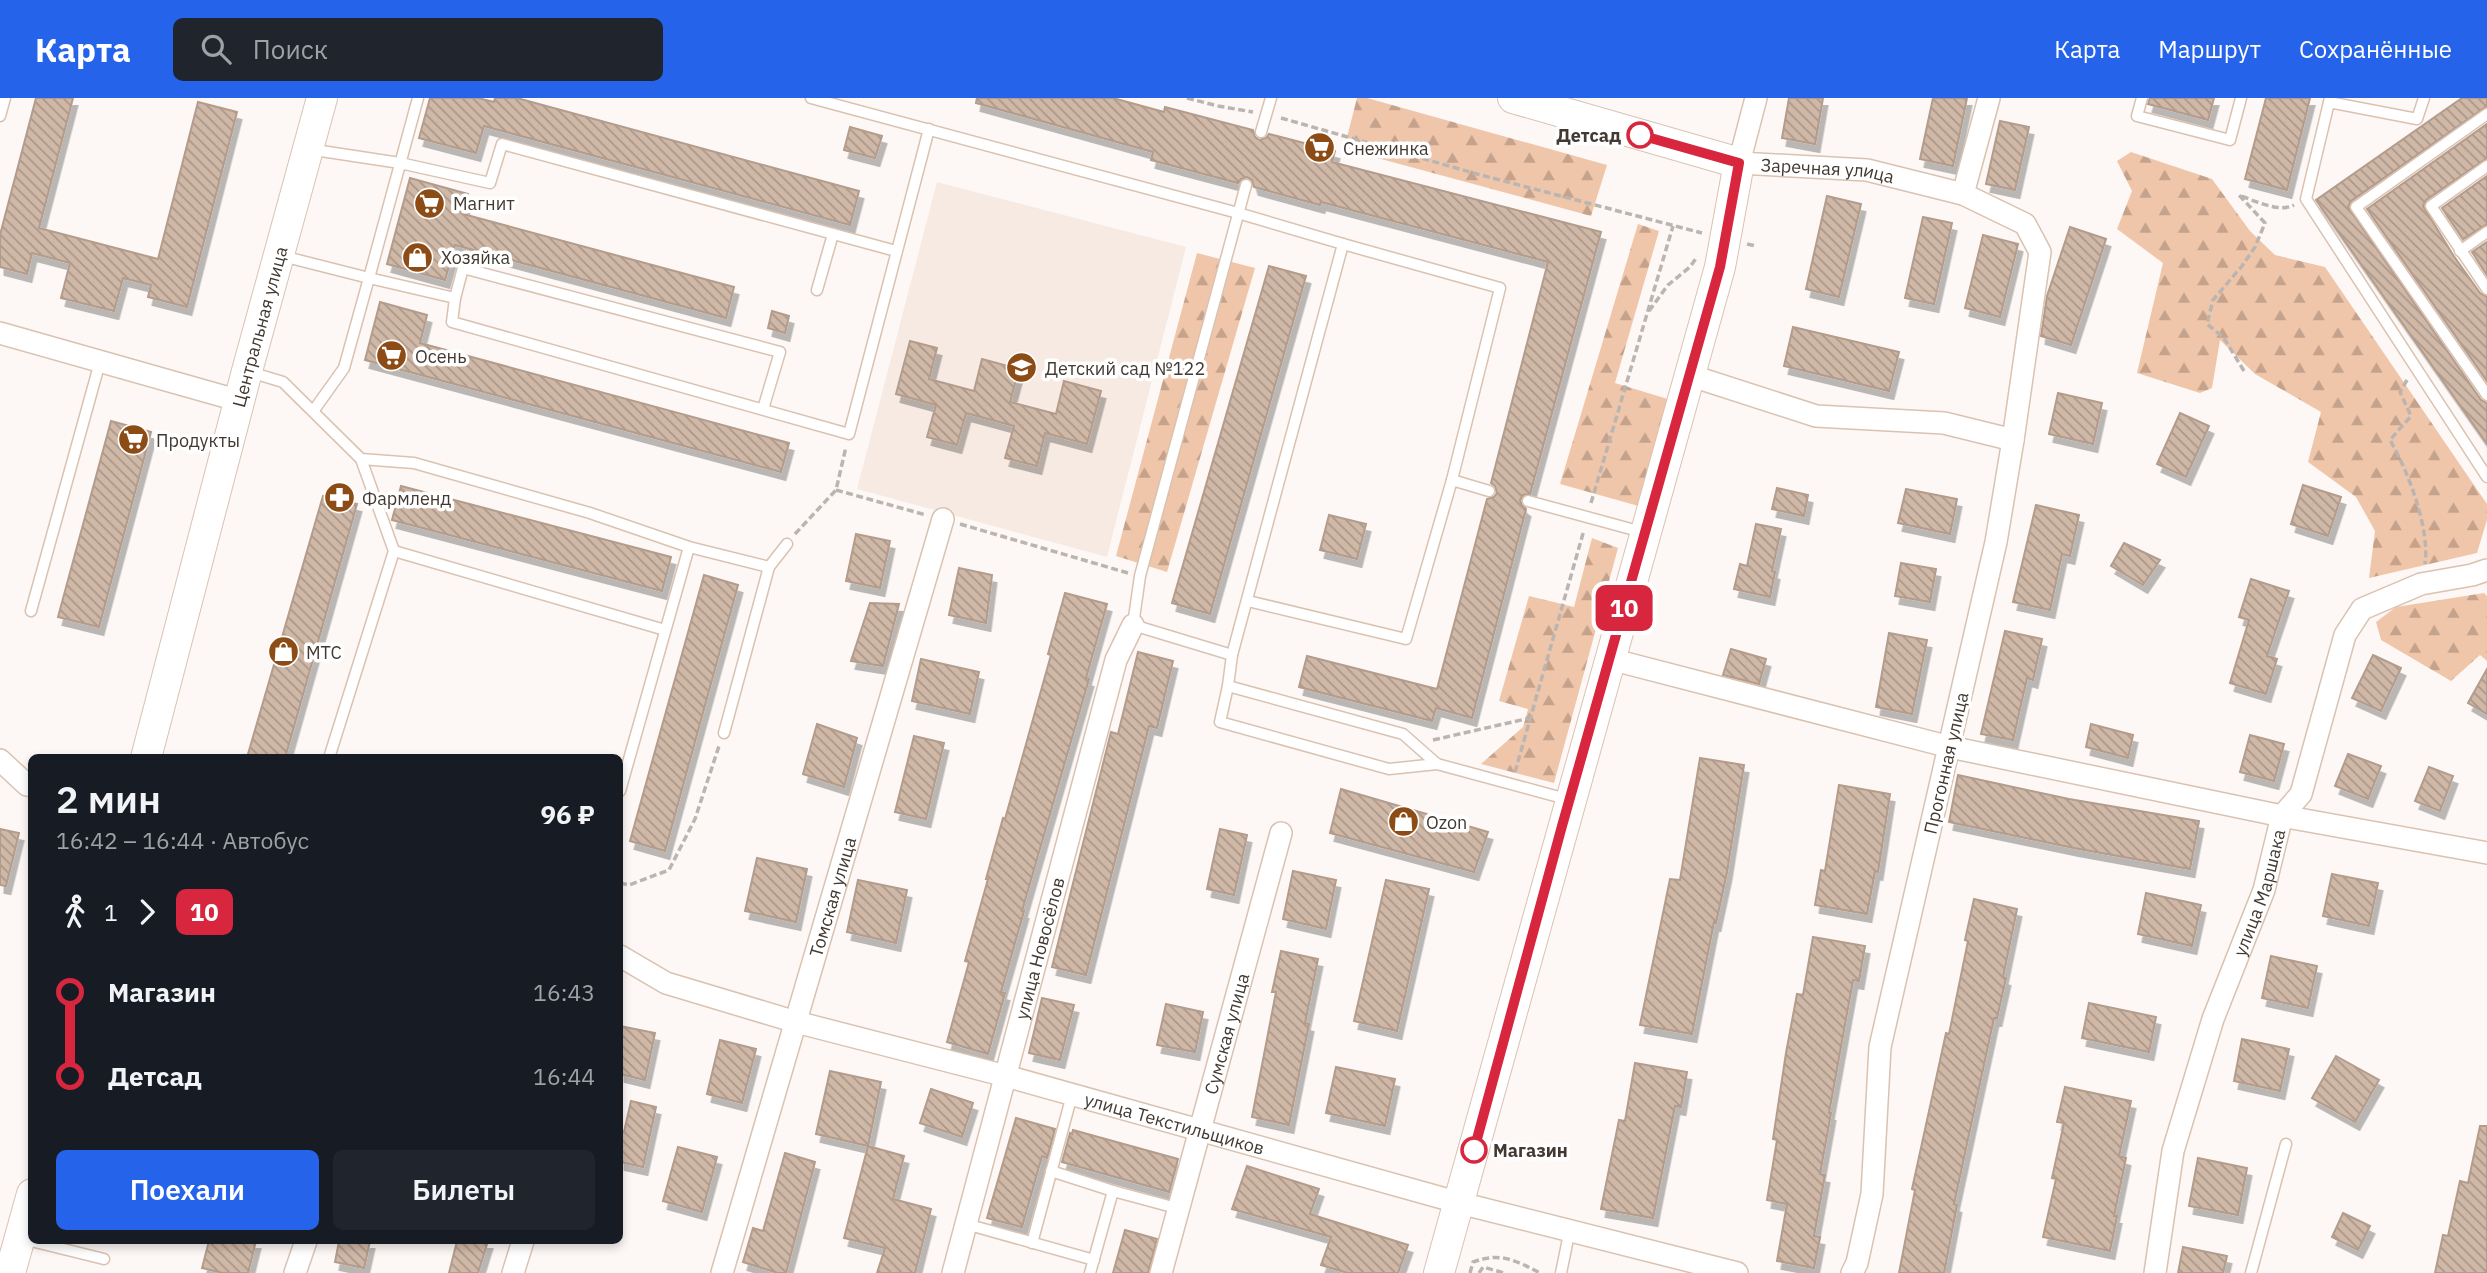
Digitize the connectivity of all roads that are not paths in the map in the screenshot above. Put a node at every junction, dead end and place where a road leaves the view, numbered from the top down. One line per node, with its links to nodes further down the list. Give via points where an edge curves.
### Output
1 (5, 98): 14 (lane)
2 (322, 98): 17 (street, Центральная улица)
3 (418, 98): 18 (lane)
4 (811, 98): 15 (lane)
5 (1270, 98): 16 (lane)
6 (1513, 98): 19 (street, Заречная улица)
7 (1756, 98): 19 (street)
8 (1989, 98): 22 (street)
9 (2142, 98): 10 (lane, via 2137,116 2230,140)
10 (2241, 98)
11 (2424, 98): 12 (lane, via 2417,119)
12 (2329, 100): 45 (lane, via 2306,199)
13 (2487, 114): 39 (lane, via 2356,206)
14 (0, 116)
15 (929, 130): 23 (lane); 27 (lane)
16 (1261, 132)
17 (308, 149): 18 (lane); 30 (street, Центральная улица)
18 (400, 163): 25 (lane, via 490,183 502,144); 31 (lane)
19 (1739, 163): 22 (street, Заречная улица, via 1867,170); 38 (street, via 1720,267)
20 (2487, 166): 28 (lane, via 2431,206)
21 (1246, 185): 23 (lane)
22 (1963, 194): 29 (street, Заречная улица, via 2025,224)
23 (1238, 213): 26 (lane); 58 (lane, via 1140,576)
24 (2487, 232): 28 (lane)
25 (833, 234): 27 (lane); 33 (lane)
26 (1343, 244): 46 (lane, via 1500,288); 56 (lane)
27 (897, 251): 41 (lane, via 849,434)
28 (2459, 251): 32 (lane)
29 (2040, 252): 43 (street, Прогонная улица)
30 (279, 256): 31 (lane); 37 (street, Центральная улица)
31 (369, 278): 34 (lane); 42 (lane, via 344,368)
32 (2487, 289)
33 (817, 290)
34 (455, 299): 41 (lane, via 452,322); 41 (lane, via 463,268 780,352)
35 (0, 333): 36 (street)
36 (100, 362): 40 (street); 57 (lane)
37 (247, 371): 40 (street, Центральная улица); 42 (lane, via 283,382)
38 (1689, 375): 43 (street, via 1816,416 1944,422); 50 (street)
39 (2487, 395)
40 (240, 401): 65 (street, Центральная улица)
41 (763, 409)
42 (314, 410): 44 (lane)
43 (2013, 440): 64 (street, Прогонная улица, via 1996,542)
44 (361, 459): 52 (lane, via 414,463 590,513); 53 (lane)
45 (2487, 477)
46 (1452, 480): 47 (lane); 56 (lane, via 1406,639)
47 (1489, 491)
48 (1528, 501): 50 (lane)
49 (943, 519): 76 (street, Томская улица)
50 (1645, 533): 61 (street)
51 (787, 544): 54 (lane)
52 (689, 547): 54 (lane); 59 (lane)
53 (394, 551): 59 (lane); 66 (lane)
54 (769, 567): 63 (lane)
55 (2487, 570): 72 (street, улица Маршака, via 2421,584 2362,609 2346,635 2301,794)
56 (1248, 601): 60 (lane)
57 (30, 611)
58 (1133, 625): 60 (lane); 77 (street, улица Новосёлов, via 1116,660)
59 (665, 630): 69 (lane)
60 (1232, 654): 62 (lane)
61 (1610, 659): 64 (street); 71 (street)
62 (1228, 686): 68 (lane, via 1403,734); 68 (lane, via 1220,722 1389,769)
63 (724, 733)
64 (1950, 747): 72 (street); 106 (street, Прогонная улица, via 1880,1047 1872,1194)
65 (147, 754)
66 (331, 754)
67 (0, 760): 70 (street)
68 (1437, 764): 71 (lane)
69 (623, 781)
70 (28, 785)
71 (1570, 800): 83 (street)
72 (2282, 816): 74 (street); 107 (street, улица Маршака, via 2264,890 2213,1019 2173,1151)
73 (1281, 833): 79 (street, Сумская улица)
74 (2487, 853)
75 (623, 958): 76 (street, улица Текстильщиков, via 666,983)
76 (796, 1022): 77 (street, улица Текстильщиков); 99 (street, Томская улица)
77 (1006, 1076): 78 (street, улица Текстильщиков); 86 (street, улица Новосёлов)
78 (1072, 1095): 79 (street, улица Текстильщиков); 81 (lane)
79 (1202, 1129): 83 (street, улица Текстильщиков); 85 (street, Сумская улица)
80 (2286, 1144): 108 (lane)
81 (1051, 1171): 82 (lane); 90 (lane)
82 (1113, 1191): 85 (lane); 95 (lane)
83 (1460, 1203): 87 (street, улица Текстильщиков); 103 (street)
84 (28, 1209): 88 (street)
85 (1180, 1209): 102 (street, Сумская улица)
86 (966, 1224): 90 (lane); 100 (street, улица Новосёлов)
87 (1570, 1229): 104 (lane); 105 (street, улица Текстильщиков)
88 (20, 1238): 89 (lane); 96 (street)
89 (28, 1240)
90 (1032, 1242): 95 (lane)
91 (44, 1244): 94 (lane)
92 (305, 1244): 97 (street)
93 (522, 1244): 98 (street)
94 (104, 1259)
95 (1094, 1260): 101 (lane)
96 (10, 1273)
97 (295, 1273)
98 (513, 1273)
99 (722, 1273)
100 (953, 1273)
101 (1090, 1273)
102 (1161, 1273)
103 (1439, 1273)
104 (1561, 1273)
105 (1737, 1273)
106 (1852, 1273)
107 (2155, 1273)
108 (2251, 1273)

